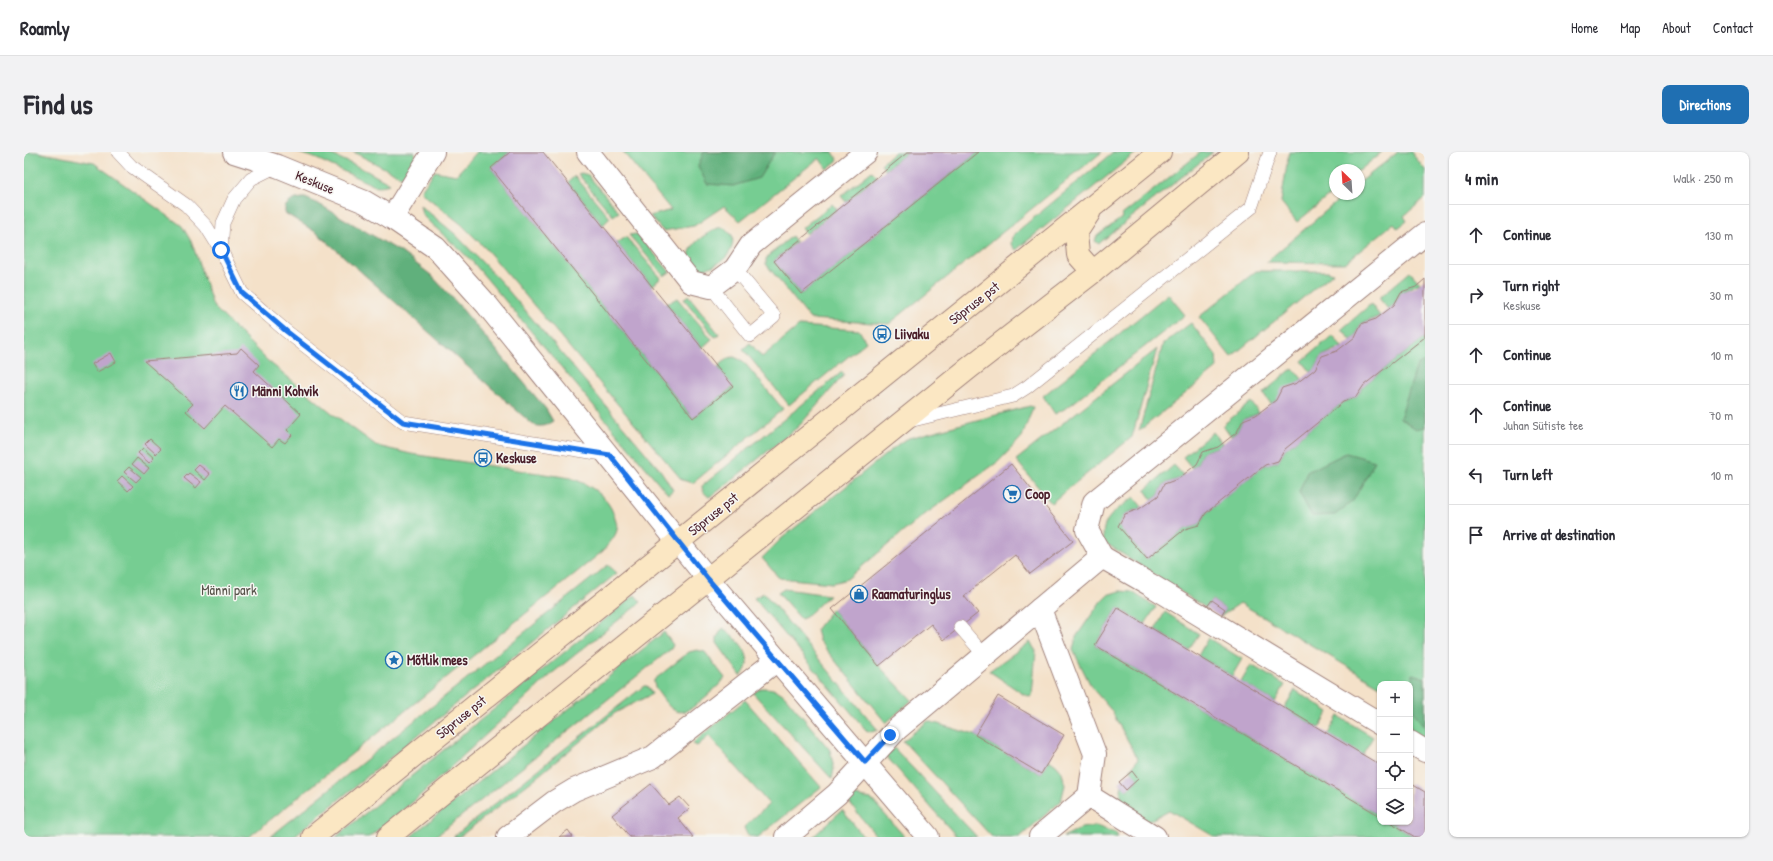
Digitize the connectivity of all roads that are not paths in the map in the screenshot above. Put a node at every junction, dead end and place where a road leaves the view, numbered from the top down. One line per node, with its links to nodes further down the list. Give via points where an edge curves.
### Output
1 (118, 152): 13 (lane, via 130,166 186,205 206,226)
2 (234, 152): 9 (street, Keskuse)
3 (432, 152): 11 (street)
4 (588, 152): 16 (street, via 691,282)
5 (866, 152): 14 (street, via 751,245)
6 (1160, 152): 10 (main road, Sõpruse pst)
7 (1238, 152): 15 (main road)
8 (1270, 152): 17 (lane, via 1251,208 1027,387 1013,396)
9 (277, 166): 11 (street, Keskuse, via 365,202); 13 (lane, via 251,179 234,199 223,223)
10 (1094, 206): 15 (main road, Sõpruse pst, via 1076,233 1078,255); 19 (main road, Sõpruse pst)
11 (392, 218): 18 (street, Keskuse, via 436,248 487,305)
12 (1425, 234): 20 (street, via 1094,502 1087,530)
13 (221, 250): 18 (lane, via 242,293 403,422)
14 (735, 269): 16 (street); 16 (lane, via 774,316 750,336)
15 (1093, 272): 17 (main road)
16 (711, 287)
17 (902, 422): 21 (main road)
18 (610, 455): 19 (street, Keskuse)
19 (678, 542): 21 (street, Keskuse); 31 (main road, Sõpruse pst)
20 (1102, 557): 22 (street); 26 (street)
21 (708, 579): 25 (street, Keskuse); 32 (main road)
22 (1040, 609): 24 (street); 30 (street, via 1095,754)
23 (960, 627): 24 (lane)
24 (985, 656): 29 (street, via 890,735)
25 (777, 660): 29 (street, Keskuse); 33 (street, via 653,757 574,790)
26 (1377, 722)
27 (1413, 744): 28 (street)
28 (1425, 752)
29 (865, 762): 34 (street, via 837,794); 35 (street, Keskuse)
30 (1089, 796): 36 (street); 37 (street)
31 (313, 837)
32 (388, 837)
33 (508, 837)
34 (786, 837)
35 (928, 837)
36 (1040, 837)
37 (1155, 837)

